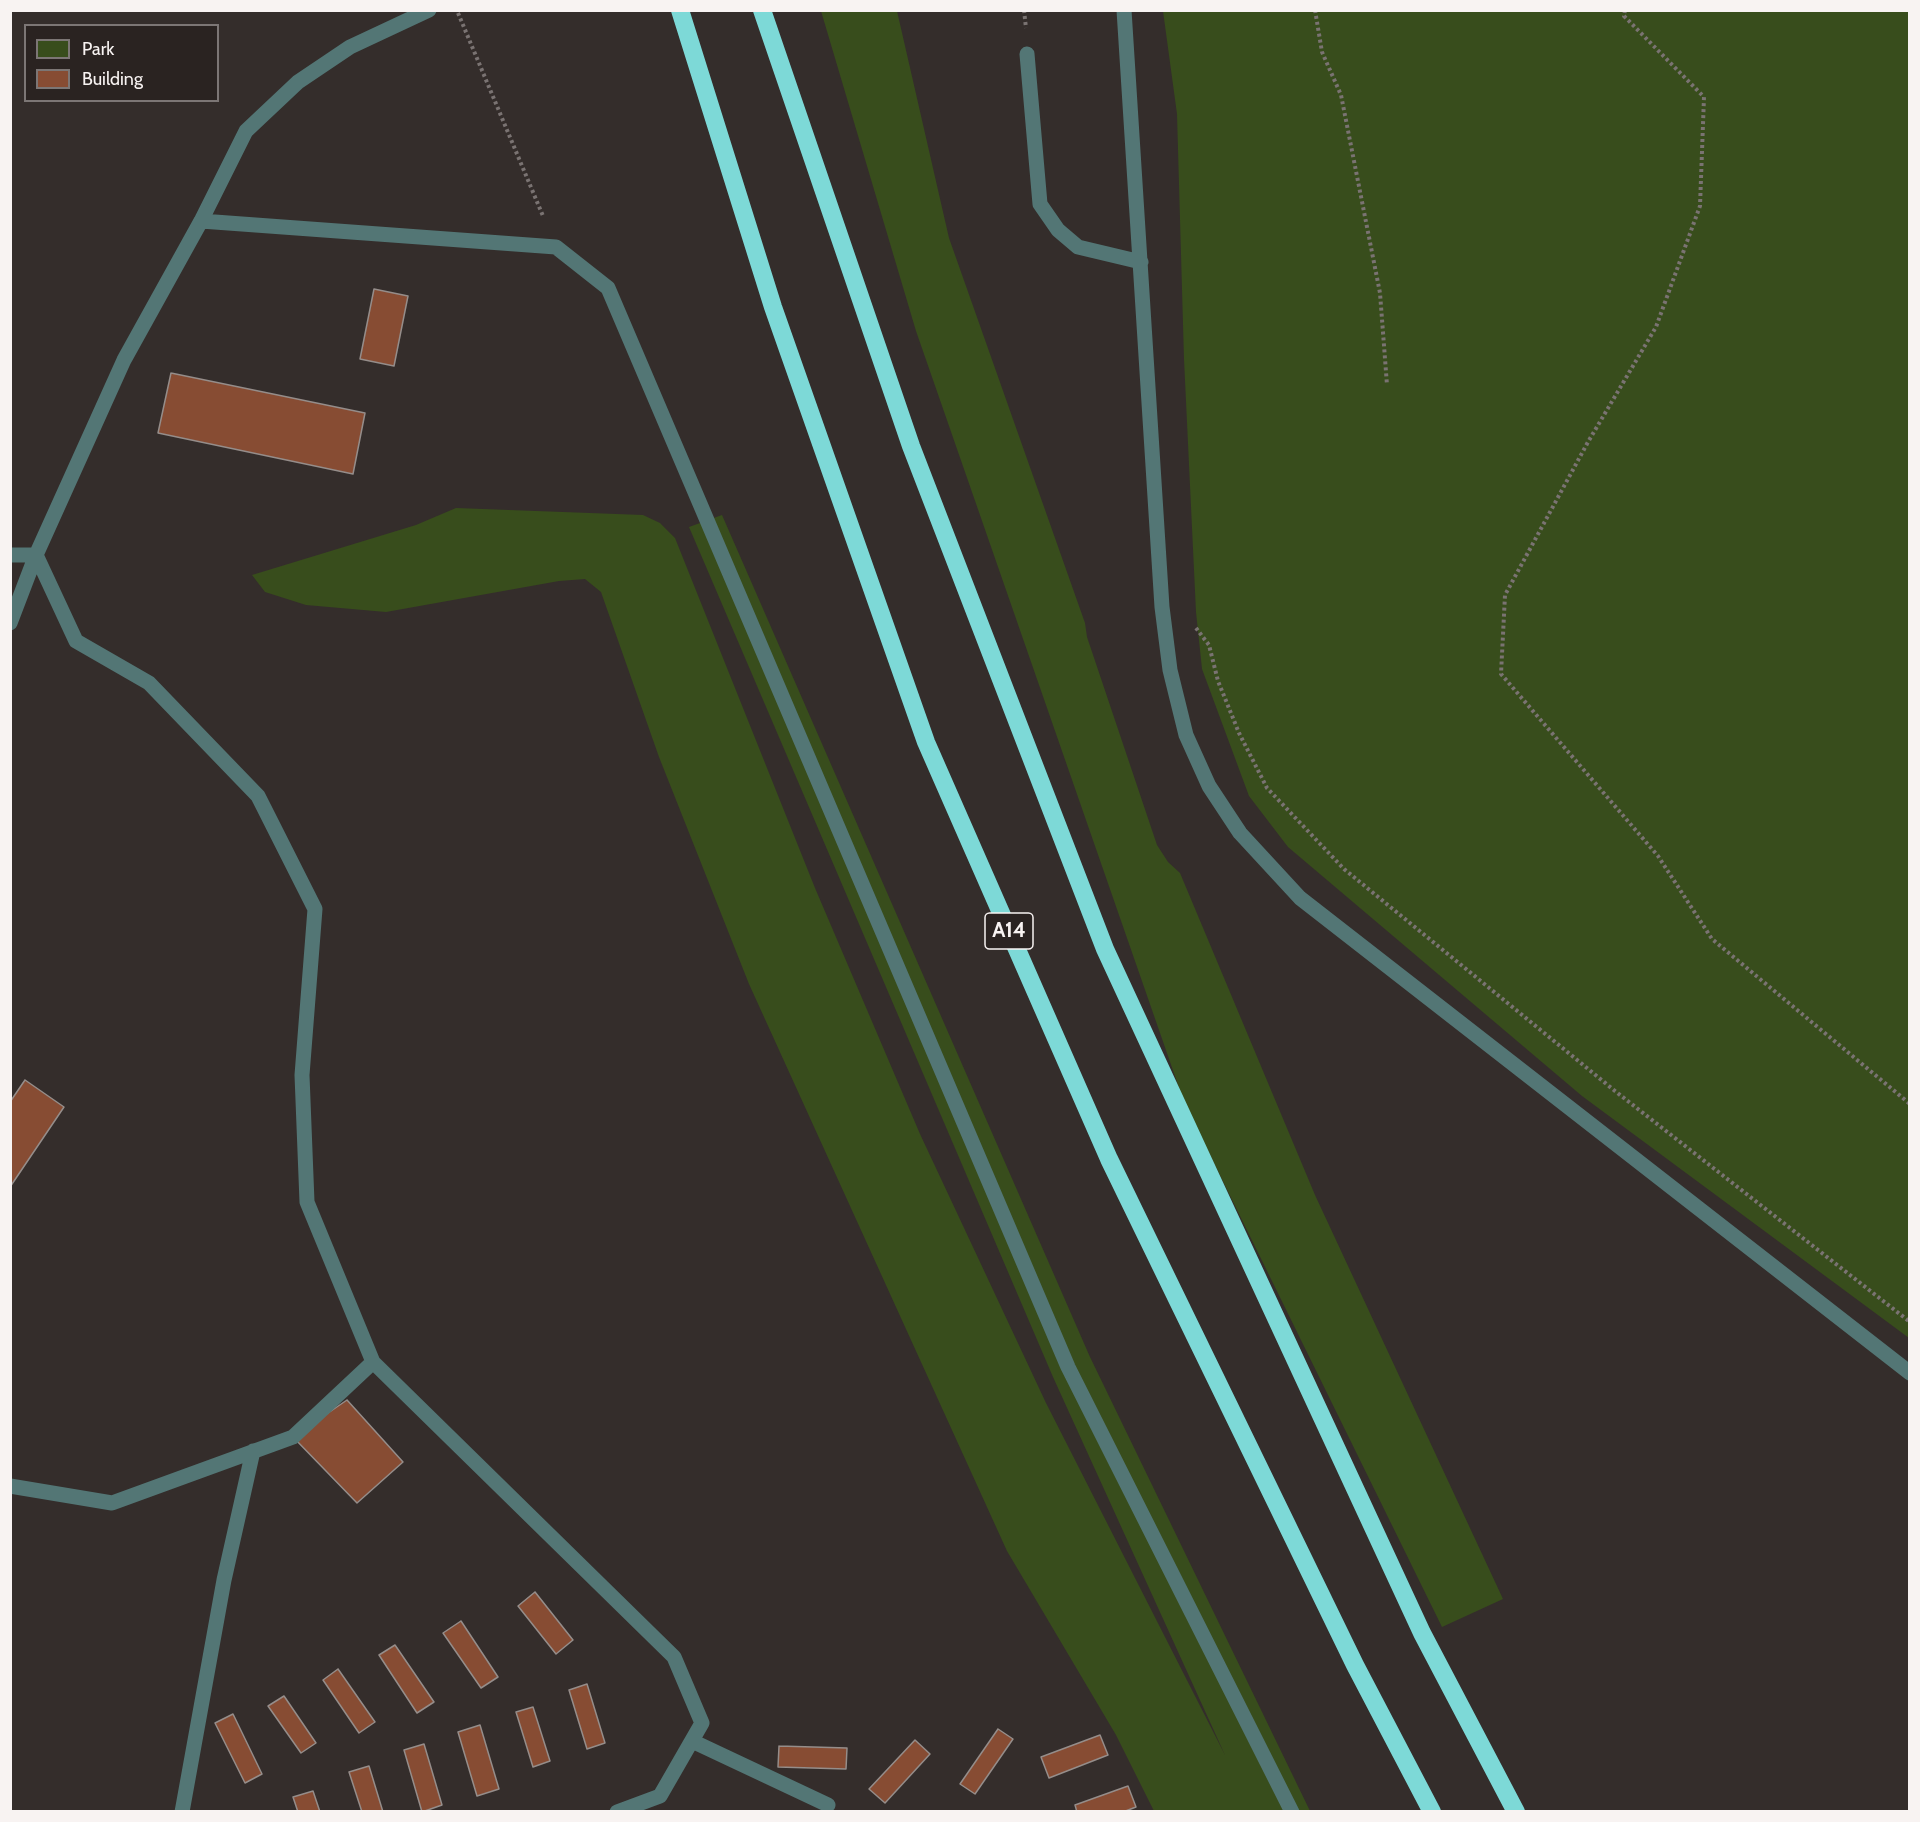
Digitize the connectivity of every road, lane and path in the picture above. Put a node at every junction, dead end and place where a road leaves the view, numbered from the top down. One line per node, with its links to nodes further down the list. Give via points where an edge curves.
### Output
1 (429, 10): 9 (lane, via 350,47 298,82 246,131)
2 (457, 10): 10 (path)
3 (681, 10): 28 (highway, A14, via 773,307 926,742 1114,1169 1355,1665)
4 (762, 10): 29 (highway, via 911,446 1105,949 1422,1633)
5 (1124, 10): 11 (lane)
6 (1315, 10): 12 (path, via 1322,52 1341,95 1380,293)
7 (1625, 10): 17 (path, via 1624,16 1704,97 1700,206 1656,327 1505,595 1501,674 1658,856 1712,939)
8 (1027, 54): 11 (lane, via 1040,204 1078,247)
9 (201, 221): 10 (lane); 14 (lane, via 124,360)
10 (556, 248): 27 (lane, via 608,288 1068,1367)
11 (1141, 262): 15 (lane)
12 (1387, 385)
13 (10, 555): 14 (lane)
14 (36, 555): 16 (lane); 19 (lane, via 76,641 149,683 258,796 315,909 302,1075 307,1202)
15 (1162, 607): 18 (path, via 1194,627 1209,645 1239,734 1267,788 1344,869 1615,1091); 20 (lane, via 1170,670 1186,735 1209,786 1240,833 1300,898)
16 (10, 623)
17 (1910, 1104)
18 (1910, 1322)
19 (373, 1362): 21 (lane, via 293,1437); 23 (lane, via 674,1657 702,1723)
20 (1910, 1373)
21 (253, 1451): 22 (lane, via 111,1503); 25 (lane, via 224,1580)
22 (10, 1486)
23 (692, 1741): 24 (lane); 26 (lane, via 660,1796)
24 (828, 1805)
25 (182, 1812)
26 (617, 1812)
27 (1292, 1812)
28 (1432, 1812)
29 (1516, 1812)

